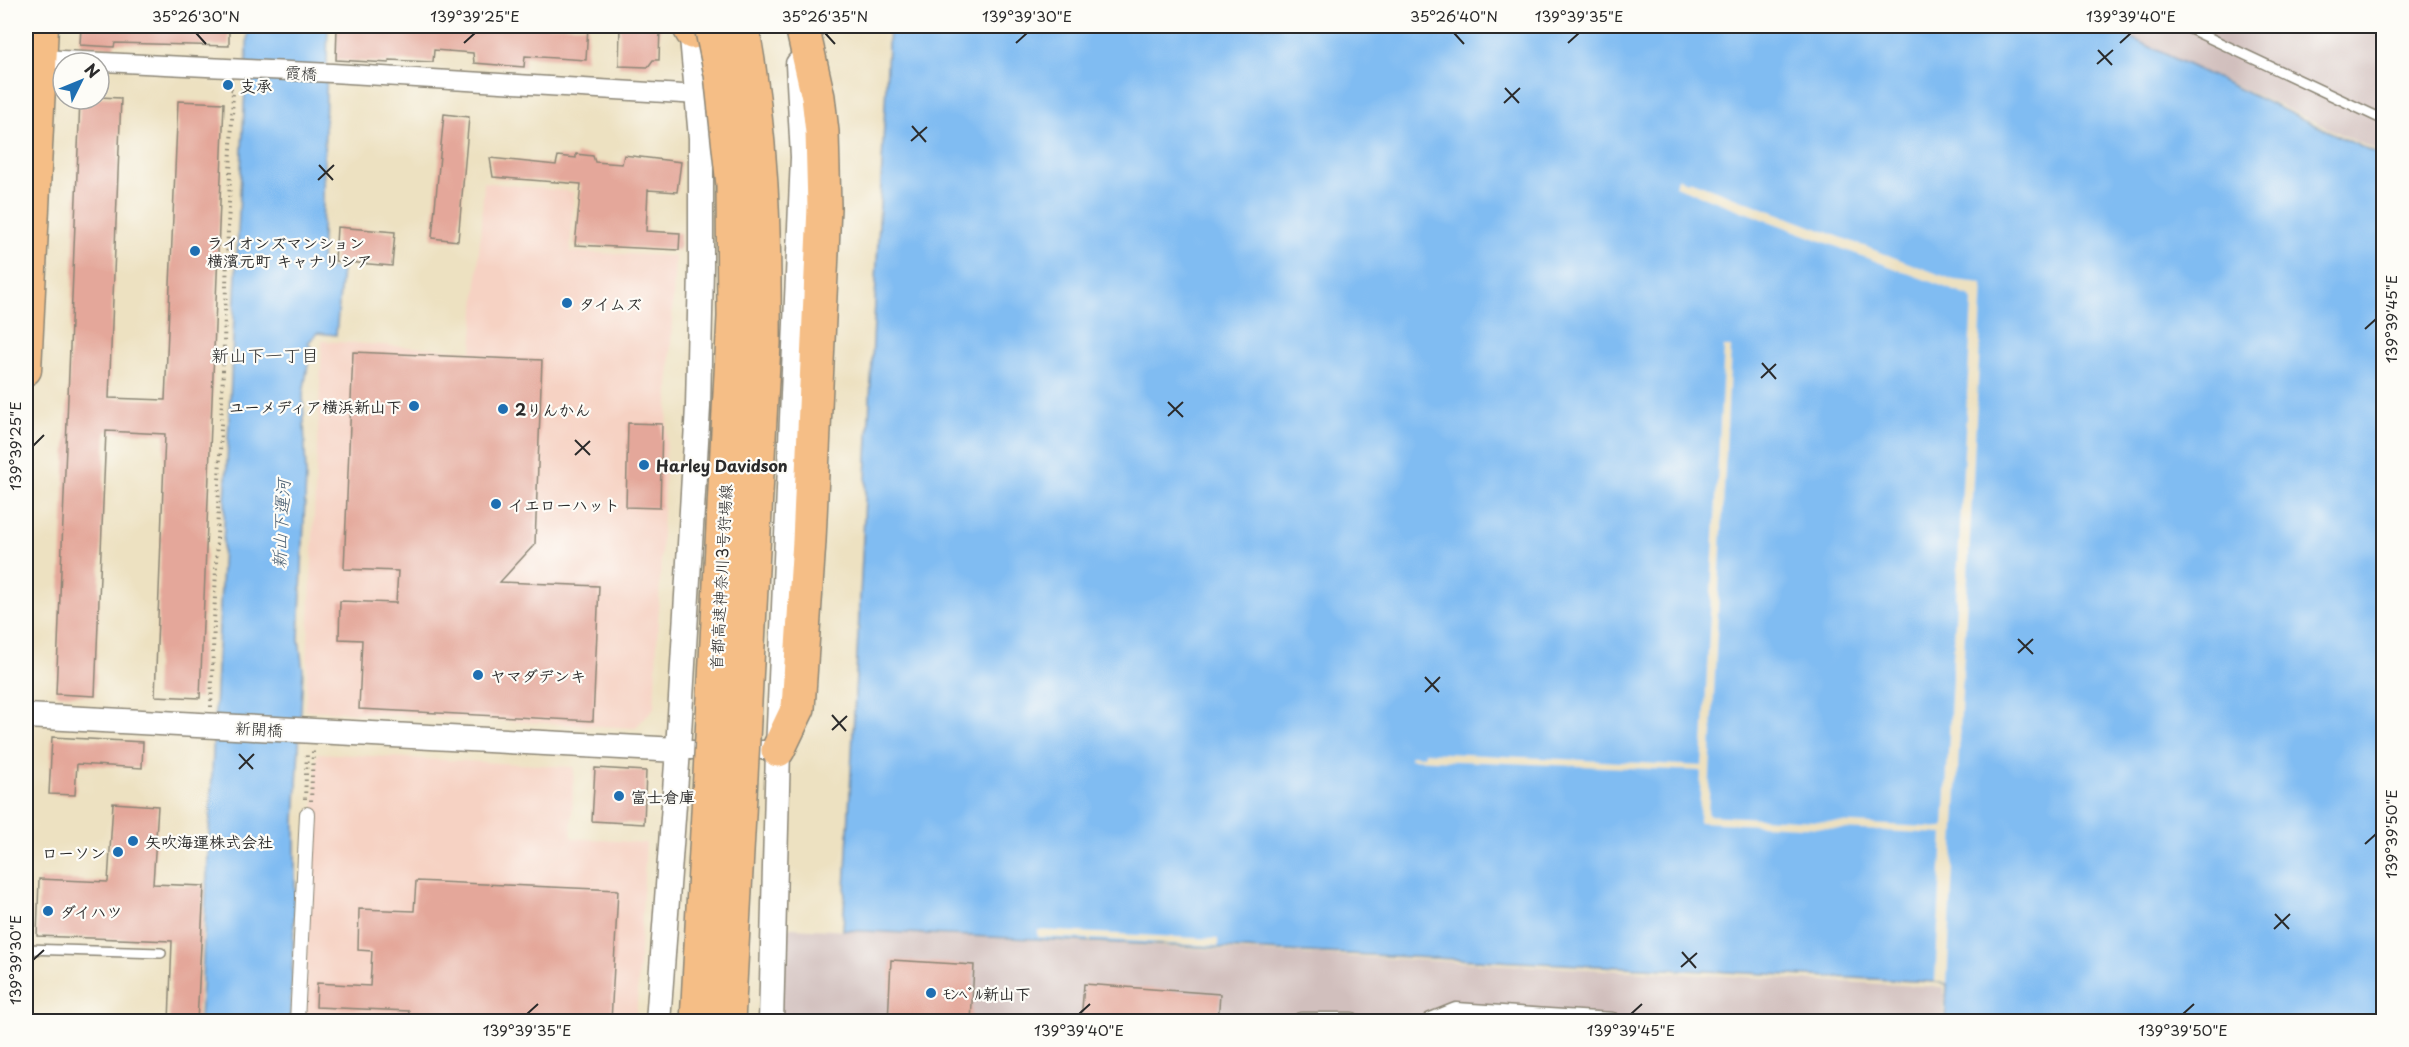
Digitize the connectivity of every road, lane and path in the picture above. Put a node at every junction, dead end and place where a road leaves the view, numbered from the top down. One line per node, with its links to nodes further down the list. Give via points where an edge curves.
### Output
1 (43, 26): 7 (main road)
2 (742, 26): 24 (highway, 首都高速神奈川3号狩場線, bridge, via 762,166 764,343)
3 (794, 26): 17 (street, via 803,157)
4 (802, 26): 17 (highway, via 818,97 824,207 798,708)
5 (2184, 26): 10 (lane)
6 (696, 27): 9 (street); 23 (highway, 首都高速神奈川3号狩場線, bridge, via 721,74 733,185 734,316)
7 (41, 59): 9 (street, 霞橋); 11 (main road)
8 (233, 90): 13 (path)
9 (699, 95): 16 (street, via 698,406)
10 (2384, 120)
11 (32, 134): 12 (main road)
12 (26, 370)
13 (211, 701)
14 (26, 716): 15 (street, 新開橋, via 218,726)
15 (307, 744): 16 (street, 新開橋); 18 (path); 18 (path, via 304,814)
16 (678, 750): 17 (street); 22 (street)
17 (778, 750): 25 (street)
18 (309, 808): 21 (street)
19 (26, 949): 20 (lane)
20 (161, 953)
21 (297, 1022)
22 (658, 1022)
23 (697, 1022)
24 (728, 1022)
25 (771, 1022)
26 (1301, 1022): 27 (street)
27 (1352, 1022)
28 (1431, 1022): 29 (street, via 1456,1012)
29 (1612, 1022)

